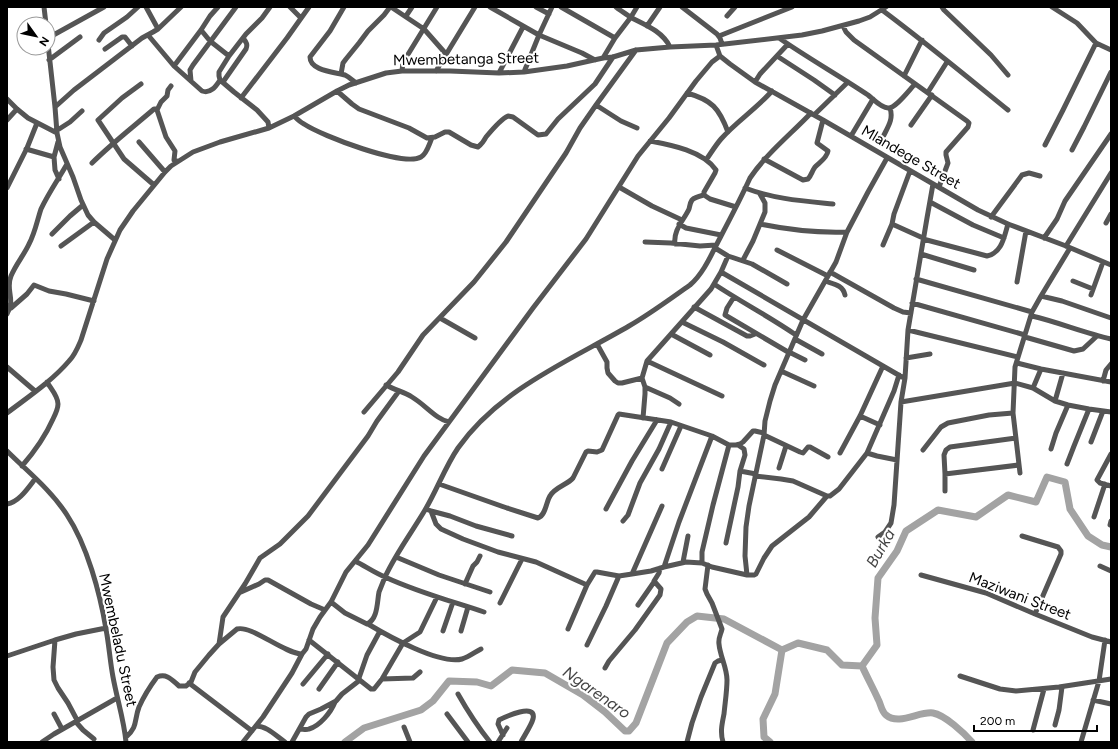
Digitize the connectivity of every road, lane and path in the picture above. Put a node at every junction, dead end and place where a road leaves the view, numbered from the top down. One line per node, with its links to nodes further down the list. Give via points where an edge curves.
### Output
1 (104, 7): 43 (street)
2 (138, 7): 51 (street, via 104,33)
3 (146, 7): 31 (street)
4 (154, 7): 31 (street)
5 (181, 7): 40 (street)
6 (218, 7): 42 (street)
7 (236, 7): 53 (street)
8 (270, 7): 48 (street)
9 (290, 7): 36 (street)
10 (309, 7): 36 (street)
11 (344, 7): 79 (street, via 310,57 311,62 320,69)
12 (391, 7): 33 (street); 79 (street, via 343,63)
13 (412, 7): 33 (street)
14 (437, 7): 41 (street)
15 (474, 7): 63 (street)
16 (490, 7): 39 (street)
17 (536, 7): 32 (street)
18 (552, 7): 32 (street)
19 (561, 7): 49 (street)
20 (616, 7): 35 (street)
21 (637, 7): 35 (street)
22 (660, 7): 37 (street)
23 (682, 7): 46 (street)
24 (734, 7): 34 (street)
25 (774, 7): 30 (street)
26 (792, 7): 30 (street)
27 (942, 7): 80 (street)
28 (1052, 7): 54 (street, via 1077,23)
29 (884, 8): 38 (street, Mwembetanga Street, via 870,17); 52 (street)
30 (780, 12): 46 (street)
31 (149, 13): 40 (street)
32 (549, 14): 45 (street)
33 (406, 16): 41 (street)
34 (727, 16)
35 (631, 17): 37 (street); 49 (street)
36 (301, 18): 96 (street)
37 (648, 26): 59 (street, via 667,40)
38 (843, 26): 50 (street, Mwembetanga Street); 81 (street, via 854,40)
39 (523, 27): 45 (street); 78 (street)
40 (158, 29): 44 (street)
41 (424, 29): 63 (street); 74 (street, via 403,62)
42 (201, 30): 53 (street); 73 (street)
43 (56, 34)
44 (148, 35): 58 (street); 73 (street)
45 (539, 35): 71 (street, via 582,52); 76 (street)
46 (719, 36): 55 (street)
47 (80, 37): 70 (street)
48 (243, 38): 65 (street); 83 (street, via 247,43 246,49)
49 (615, 38): 69 (street)
50 (779, 38): 55 (street, Mwembetanga Street); 56 (street)
51 (99, 40)
52 (922, 40): 72 (street); 81 (street)
53 (210, 41): 65 (street); 82 (street, via 190,70)
54 (1096, 43): 62 (street); 124 (street)
55 (722, 44): 57 (street, Mwembetanga Street)
56 (788, 44): 67 (street); 85 (street)
57 (716, 45): 59 (street, Mwembetanga Street); 66 (street)
58 (132, 46): 60 (street, via 125,37 122,37); 100 (street)
59 (670, 47): 61 (street, Mwembetanga Street)
60 (105, 49)
61 (636, 50): 68 (street, Mwembetanga Street); 99 (street)
62 (1111, 50)
63 (446, 54): 75 (street)
64 (49, 56): 70 (street)
65 (230, 56): 83 (street, via 220,72)
66 (720, 56): 84 (street, Mlandege Street); 93 (street)
67 (777, 56): 84 (street); 95 (street)
68 (613, 57): 69 (street, Mwembetanga Street); 118 (street, via 595,84 546,134 538,135 508,116 478,147 471,146 449,132)
69 (603, 58): 71 (street, Mwembetanga Street)
70 (49, 60): 100 (street)
71 (595, 60): 76 (street, Mwembetanga Street)
72 (947, 62): 94 (street); 104 (street)
73 (174, 66): 82 (street)
74 (402, 71): 75 (street, Mwembetanga Street); 86 (street, Mwembetanga Street, via 386,73)
75 (436, 71): 78 (street, Mwembetanga Street)
76 (524, 72): 78 (street, Mwembetanga Street)
77 (1111, 72): 87 (street)
78 (499, 73)
79 (341, 74): 86 (street)
80 (1008, 75)
81 (904, 76): 89 (street)
82 (190, 81): 83 (street, via 204,92 215,88)
83 (222, 81): 96 (street)
84 (755, 82): 92 (street, Mlandege Street)
85 (848, 82): 95 (street); 98 (street)
86 (356, 83): 91 (street, Mwembetanga Street)
87 (1109, 83): 126 (street)
88 (141, 84): 123 (street, via 98,120)
89 (915, 84): 94 (street); 101 (street)
90 (171, 86): 103 (street)
91 (337, 91): 107 (street, Mwembetanga Street); 118 (street, via 359,109)
92 (772, 91): 106 (street, Mlandege Street); 115 (street)
93 (687, 93): 115 (street, via 712,104 723,118); 121 (street)
94 (930, 94): 111 (street); 142 (street, via 969,123 946,152 948,163)
95 (835, 95): 106 (street)
96 (241, 98): 112 (street, via 263,115)
97 (7, 99): 102 (street)
98 (873, 99): 101 (street); 117 (street)
99 (596, 105): 113 (street); 200 (street, via 506,242 474,282)
100 (55, 107): 114 (street)
101 (890, 108): 119 (street, via 891,120)
102 (17, 109): 108 (street); 110 (street)
103 (158, 109): 123 (street); 131 (street, via 157,113 166,137 175,151 174,160)
104 (1008, 110)
105 (82, 111): 114 (street)
106 (813, 114): 109 (street, Mlandege Street); 129 (street)
107 (294, 116): 112 (street, Mwembetanga Street); 118 (street, via 308,126 338,140 385,155 421,157)
108 (7, 120)
109 (823, 120): 117 (street, Mlandege Street); 129 (street, via 817,143 828,152 808,179 803,180)
110 (37, 123): 114 (street); 125 (street)
111 (912, 125)
112 (269, 128): 131 (street, Mwembetanga Street, via 202,148)
113 (637, 128)
114 (57, 132): 120 (street)
115 (728, 132): 130 (street)
116 (1111, 134): 165 (street, via 1065,201)
117 (852, 136): 128 (street, Mlandege Street)
118 (432, 138)
119 (882, 139)
120 (58, 141): 127 (street); 133 (street)
121 (650, 141): 130 (street, via 672,145); 141 (street)
122 (139, 142): 135 (street)
123 (114, 144): 132 (street); 140 (street, via 124,158)
124 (1045, 145)
125 (26, 149): 127 (street); 143 (street)
126 (1072, 150)
127 (54, 157): 138 (street, via 55,170)
128 (887, 158): 134 (street, Mlandege Street); 160 (street)
129 (764, 159): 144 (street)
130 (706, 160): 146 (street, via 716,170)
131 (177, 161): 135 (street, Mwembetanga Street)
132 (92, 163)
133 (67, 164): 138 (street); 149 (street)
134 (910, 171): 139 (street, Mlandege Street); 157 (street)
135 (165, 172): 140 (street, Mwembetanga Street)
136 (1111, 172): 172 (street)
137 (1040, 176): 152 (street, via 1029,173 1022,175)
138 (59, 178): 196 (street, via 42,207 34,234 10,278)
139 (933, 184): 142 (street, Mlandege Street); 147 (street)
140 (154, 185): 166 (street, Mwembetanga Street, via 132,211)
141 (619, 187): 154 (street); 256 (street, via 586,239)
142 (939, 187): 152 (street, Mlandege Street)
143 (7, 188)
144 (745, 188): 145 (street); 150 (street)
145 (760, 194): 148 (street); 156 (street, via 764,198 766,208)
146 (704, 195): 150 (street); 154 (street, via 692,200)
147 (930, 202): 163 (street); 164 (street)
148 (833, 204)
149 (83, 205): 153 (street); 161 (street)
150 (736, 207): 162 (street)
151 (1111, 214): 155 (street)
152 (991, 217): 158 (street, Mlandege Street)
153 (94, 222): 166 (street); 170 (street)
154 (680, 222): 162 (street, via 690,229); 168 (street)
155 (1106, 223)
156 (760, 224): 160 (street, via 799,230); 176 (street)
157 (892, 224): 163 (street); 169 (street)
158 (1008, 224): 159 (street, Mlandege Street); 164 (street)
159 (1026, 231): 165 (street, Mlandege Street); 185 (street)
160 (847, 232): 181 (street)
161 (52, 234)
162 (721, 236): 171 (street)
163 (923, 238): 164 (street, via 987,256 998,251); 174 (street)
164 (1004, 238)
165 (1044, 238): 172 (street, Mlandege Street)
166 (115, 240): 193 (street, Mwembetanga Street)
167 (645, 242): 168 (street)
168 (675, 244): 171 (street)
169 (883, 245)
170 (61, 246)
171 (716, 247): 175 (street); 212 (street, via 700,274 690,285 631,325)
172 (1068, 247): 177 (street, Mlandege Street); 191 (street)
173 (777, 250): 181 (street)
174 (921, 254): 179 (street); 182 (street)
175 (728, 256): 176 (street); 180 (street)
176 (743, 260): 187 (street)
177 (1103, 262): 178 (street, Mlandege Street); 188 (street)
178 (1111, 265)
179 (974, 270)
180 (721, 272): 186 (street); 202 (street)
181 (829, 274): 183 (street); 197 (street, via 846,280 894,308)
182 (916, 279): 194 (street); 199 (street)
183 (825, 281): 189 (street, via 840,286); 202 (street)
184 (1073, 281): 188 (street)
185 (1017, 282)
186 (714, 284): 192 (street); 195 (street)
187 (787, 284)
188 (1093, 289): 190 (street)
189 (845, 295)
190 (1091, 295)
191 (1041, 296): 199 (street); 201 (street)
192 (734, 297): 206 (street, via 725,315); 209 (street, via 773,319)
193 (94, 301): 196 (street, via 34,285); 233 (street, Mwembetanga Street, via 77,349 70,361)
194 (912, 303): 197 (street); 207 (street)
195 (694, 307): 203 (street); 206 (street, via 747,336)
196 (11, 308): 198 (street)
197 (911, 313): 204 (street)
198 (7, 314)
199 (1032, 314): 207 (street); 208 (street)
200 (440, 318): 210 (street); 236 (street, via 423,335)
201 (1111, 318)
202 (803, 320): 209 (street); 224 (street)
203 (682, 322): 205 (street); 223 (street)
204 (908, 330): 217 (street); 218 (street)
205 (671, 334): 216 (street); 220 (street)
206 (755, 334): 213 (street)
207 (1025, 336): 208 (street, via 1074,351 1083,349); 217 (street)
208 (1097, 336): 211 (street)
209 (796, 337): 213 (street); 214 (street)
210 (475, 338)
211 (1111, 339)
212 (597, 344): 230 (street, via 607,362 608,373 615,381 622,383); 285 (street, via 542,374 489,413 450,460)
213 (789, 352): 219 (street); 227 (street)
214 (822, 354)
215 (930, 354): 218 (street)
216 (710, 355)
217 (1018, 357): 221 (street)
218 (906, 358): 231 (street)
219 (805, 360)
220 (647, 361): 230 (street); 242 (street)
221 (1017, 363): 226 (street); 234 (street)
222 (1111, 364): 232 (street)
223 (764, 365)
224 (883, 366): 229 (street); 253 (street)
225 (7, 367): 240 (street)
226 (1041, 369): 228 (street); 239 (street)
227 (781, 371): 237 (street); 260 (street, via 770,401)
228 (1063, 373): 232 (street); 243 (street)
229 (899, 375): 231 (street); 258 (street)
230 (642, 378): 238 (street)
231 (905, 378): 244 (street)
232 (1103, 381): 235 (street)
233 (47, 382): 240 (street, Mwembetanga Street); 277 (street, via 56,396 56,414 40,444)
234 (1015, 382): 239 (street); 244 (street); 252 (street)
235 (1111, 382)
236 (386, 386): 241 (street); 249 (street)
237 (814, 386)
238 (645, 387): 245 (street); 254 (street)
239 (1033, 388): 243 (street)
240 (36, 391): 251 (street, Mwembetanga Street)
241 (399, 391): 256 (street, via 420,402 438,418); 318 (street, via 308,516 280,544 260,558)
242 (722, 396)
243 (1055, 401): 246 (street)
244 (901, 402): 274 (street)
245 (679, 404)
246 (1068, 406): 247 (street); 267 (street)
247 (1089, 409): 248 (street); 275 (street)
248 (1103, 411): 250 (street); 263 (street)
249 (364, 412)
250 (1111, 412)
251 (7, 413)
252 (1014, 414): 262 (street); 268 (street, via 989,414 948,423 941,427)
253 (860, 416): 258 (street); 270 (street)
254 (643, 418): 255 (street); 285 (street, via 618,415 602,450 586,452 574,478 550,495 543,514 538,518)
255 (657, 420): 257 (street); 291 (street)
256 (449, 422): 303 (street)
257 (671, 422): 259 (street); 294 (street)
258 (880, 425): 271 (street)
259 (681, 426): 261 (street); 279 (street)
260 (764, 434): 265 (street, via 753,431); 266 (street); 283 (street)
261 (712, 436): 264 (street); 308 (street)
262 (1016, 438): 276 (street); 282 (street, via 950,447 944,455)
263 (1091, 442)
264 (729, 445): 265 (street); 305 (street, via 702,552)
265 (738, 445): 280 (street, via 744,449 745,454)
266 (786, 446): 273 (street, via 803,453 810,447); 278 (street)
267 (1051, 449)
268 (923, 450)
269 (7, 451): 277 (street, Mwembeladu Street)
270 (840, 453)
271 (867, 453): 274 (street); 288 (street, via 839,490)
272 (1111, 454): 286 (street, via 1098,478 1100,483)
273 (828, 457)
274 (897, 460): 297 (street, via 892,523)
275 (1068, 464)
276 (1019, 465): 281 (street); 282 (street)
277 (22, 466): 284 (street, Mwembeladu Street)
278 (779, 468)
279 (662, 469)
280 (740, 471): 283 (street); 299 (street)
281 (1020, 472)
282 (945, 474): 287 (street)
283 (755, 475): 288 (street, via 793,481); 311 (street, via 746,527)
284 (35, 479): 289 (street, via 16,500); 330 (street, Mwembeladu Street, via 52,495 77,532 96,587)
285 (439, 484): 292 (street)
286 (1109, 484): 293 (street)
287 (944, 491)
288 (827, 496): 311 (street, via 809,517 772,546 756,574)
289 (7, 504)
290 (662, 506): 310 (street)
291 (606, 509)
292 (428, 510): 295 (street); 301 (street); 302 (street, via 441,529 480,546)
293 (1094, 517)
294 (623, 521)
295 (512, 536)
296 (688, 536): 304 (street)
297 (878, 536)
298 (1022, 536): 328 (street, via 1058,547 1061,551)
299 (726, 543)
300 (480, 556): 316 (street)
301 (396, 557): 314 (street); 316 (street)
302 (522, 558): 317 (street); 323 (street)
303 (355, 561): 314 (street); 321 (street, via 346,572)
304 (682, 562): 305 (street); 308 (street)
305 (702, 563): 306 (street)
306 (708, 565): 311 (street); 345 (street, via 705,589 722,629 719,644)
307 (1100, 566): 309 (street)
308 (662, 567): 310 (street, via 651,572); 315 (street)
309 (1111, 571)
310 (632, 574): 313 (street)
311 (747, 575)
312 (921, 575): 328 (street, Maziwani Street, via 986,593)
313 (619, 576): 317 (street, via 595,572); 340 (street)
314 (385, 577): 320 (street); 329 (street, via 374,617)
315 (654, 582): 324 (street); 347 (street, via 660,589 660,595)
316 (465, 584): 319 (street)
317 (587, 585): 331 (street)
318 (240, 592): 326 (street, via 268,580); 339 (street, via 224,617)
319 (490, 592)
320 (437, 597): 322 (street); 338 (street, via 420,632)
321 (331, 602): 326 (street); 329 (street)
322 (453, 602): 325 (street); 333 (street)
323 (500, 603)
324 (638, 605)
325 (468, 607): 327 (street); 334 (street)
326 (325, 610): 336 (street)
327 (484, 612)
328 (1035, 614): 337 (street, Maziwani Street)
329 (368, 624): 332 (street)
330 (106, 628): 335 (street); 360 (street, Mwembeladu Street)
331 (568, 629)
332 (380, 631): 338 (street); 350 (street, via 365,659)
333 (443, 631)
334 (461, 631)
335 (55, 640): 344 (street); 366 (street, via 54,680)
336 (309, 640): 342 (street); 343 (street)
337 (1108, 641): 353 (street)
338 (403, 643): 341 (street, via 444,659 462,659); 352 (street)
339 (219, 644): 342 (street, via 240,628); 354 (street, via 195,672)
340 (587, 645)
341 (481, 648)
342 (302, 654): 368 (street)
343 (328, 654): 346 (street); 355 (street)
344 (7, 656)
345 (722, 660): 387 (street, via 715,663 704,688); 388 (street, via 727,680 721,727)
346 (338, 662): 350 (street); 357 (street)
347 (605, 668)
348 (420, 672): 352 (street, via 412,678)
349 (960, 676): 358 (street, via 1008,691)
350 (360, 679): 352 (street, via 371,689); 362 (street)
351 (1111, 679): 353 (street)
352 (382, 680)
353 (1098, 681): 356 (street); 361 (street)
354 (189, 684): 374 (street); 377 (street, via 179,686 166,676 157,678 140,706 135,727)
355 (303, 684)
356 (1062, 687): 358 (street); 367 (street)
357 (319, 689)
358 (1044, 689): 373 (street)
359 (458, 694): 384 (street)
360 (117, 698): 366 (street); 377 (street, Mwembeladu Street)
361 (1093, 700): 363 (street); 389 (street)
362 (336, 701): 372 (street, via 309,714); 372 (street, via 318,724 311,729)
363 (1111, 704)
364 (54, 714): 371 (street)
365 (447, 714): 383 (street)
366 (77, 721): 371 (street); 376 (street)
367 (1054, 725)
368 (256, 726): 374 (street); 380 (street, via 266,728)
369 (404, 727): 382 (street)
370 (507, 728): 375 (street)
371 (62, 729): 378 (street)
372 (300, 729): 381 (street)
373 (1033, 730)
374 (252, 731): 379 (street)
375 (503, 734): 385 (street); 386 (street, via 498,724 499,720 525,710 531,711 533,718)
376 (94, 739)
377 (126, 740)
378 (42, 742)
379 (243, 742)
380 (285, 742)
381 (292, 742)
382 (410, 742)
383 (468, 742)
384 (490, 742)
385 (498, 742)
386 (521, 742)
387 (687, 742)
388 (723, 742)
389 (1081, 742)

